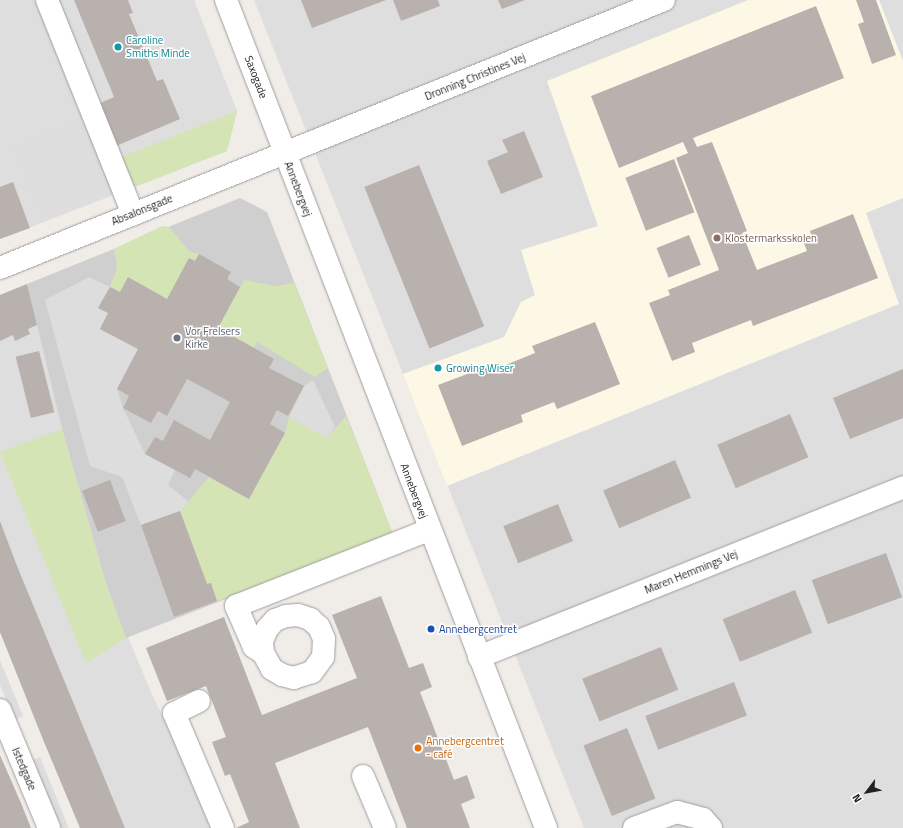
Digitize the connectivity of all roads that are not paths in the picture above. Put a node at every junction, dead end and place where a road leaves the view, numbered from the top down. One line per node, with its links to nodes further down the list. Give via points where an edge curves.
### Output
1 (47, 0): 5 (street)
2 (226, 0): 4 (street, Saxogade)
3 (664, 0): 4 (street, Dronning Christines Vej)
4 (285, 153): 5 (street, Absalonsgade); 8 (street, Annebergvej)
5 (133, 214): 6 (street, Absalonsgade)
6 (0, 268)
7 (903, 487): 10 (street, Maren Hemmings Vej)
8 (429, 530): 9 (street, via 236,606 254,646); 10 (street, Annebergvej)
9 (263, 653)
10 (479, 657): 17 (street, Annebergvej)
11 (199, 701): 15 (street, via 174,712)
12 (0, 710): 14 (street, Istedgade)
13 (363, 776): 16 (street)
14 (49, 828)
15 (223, 828)
16 (385, 828)
17 (546, 828)
18 (634, 828): 19 (street, via 677,812 703,820)
19 (711, 828)

